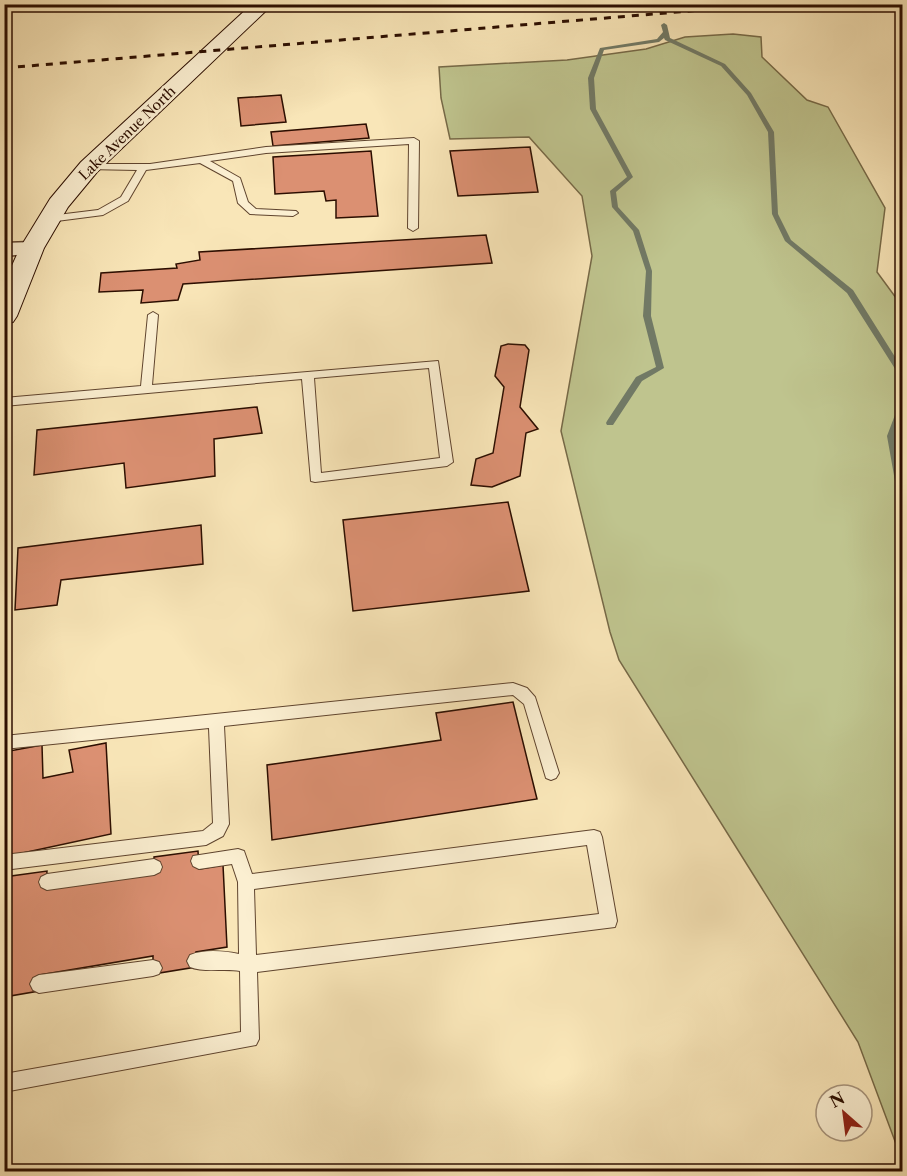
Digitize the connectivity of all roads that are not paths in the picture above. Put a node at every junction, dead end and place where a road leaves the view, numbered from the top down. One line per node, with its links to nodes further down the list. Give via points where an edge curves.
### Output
1 (264, 4): 3 (street, Lake Avenue North)
2 (202, 160): 4 (lane); 5 (lane, via 237,180 243,203 253,212); 7 (lane, via 266,150 414,141)
3 (89, 167): 4 (lane); 6 (street, Lake Avenue North)
4 (143, 167): 6 (lane, via 125,200 100,213)
5 (292, 213)
6 (49, 219): 8 (street, Lake Avenue North)
7 (413, 228)
8 (32, 248): 9 (street); 11 (street, Lake Avenue North)
9 (4, 250)
10 (153, 315): 13 (lane)
11 (4, 316)
12 (308, 376): 12 (lane, via 434,364 447,462 315,478); 13 (lane)
13 (146, 390): 14 (lane)
14 (4, 402)
15 (216, 721): 16 (lane); 17 (lane, via 513,689 530,701); 19 (lane, via 221,824 212,836)
16 (4, 743)
17 (551, 773)
18 (199, 861): 22 (lane, via 238,856)
19 (4, 863)
20 (154, 867): 21 (lane)
21 (46, 882)
22 (246, 882): 24 (lane); 24 (lane, via 594,837 609,921)
23 (196, 961): 24 (lane)
24 (249, 964): 27 (lane, via 250,1039)
25 (153, 968): 26 (lane)
26 (39, 984)
27 (4, 1083)

